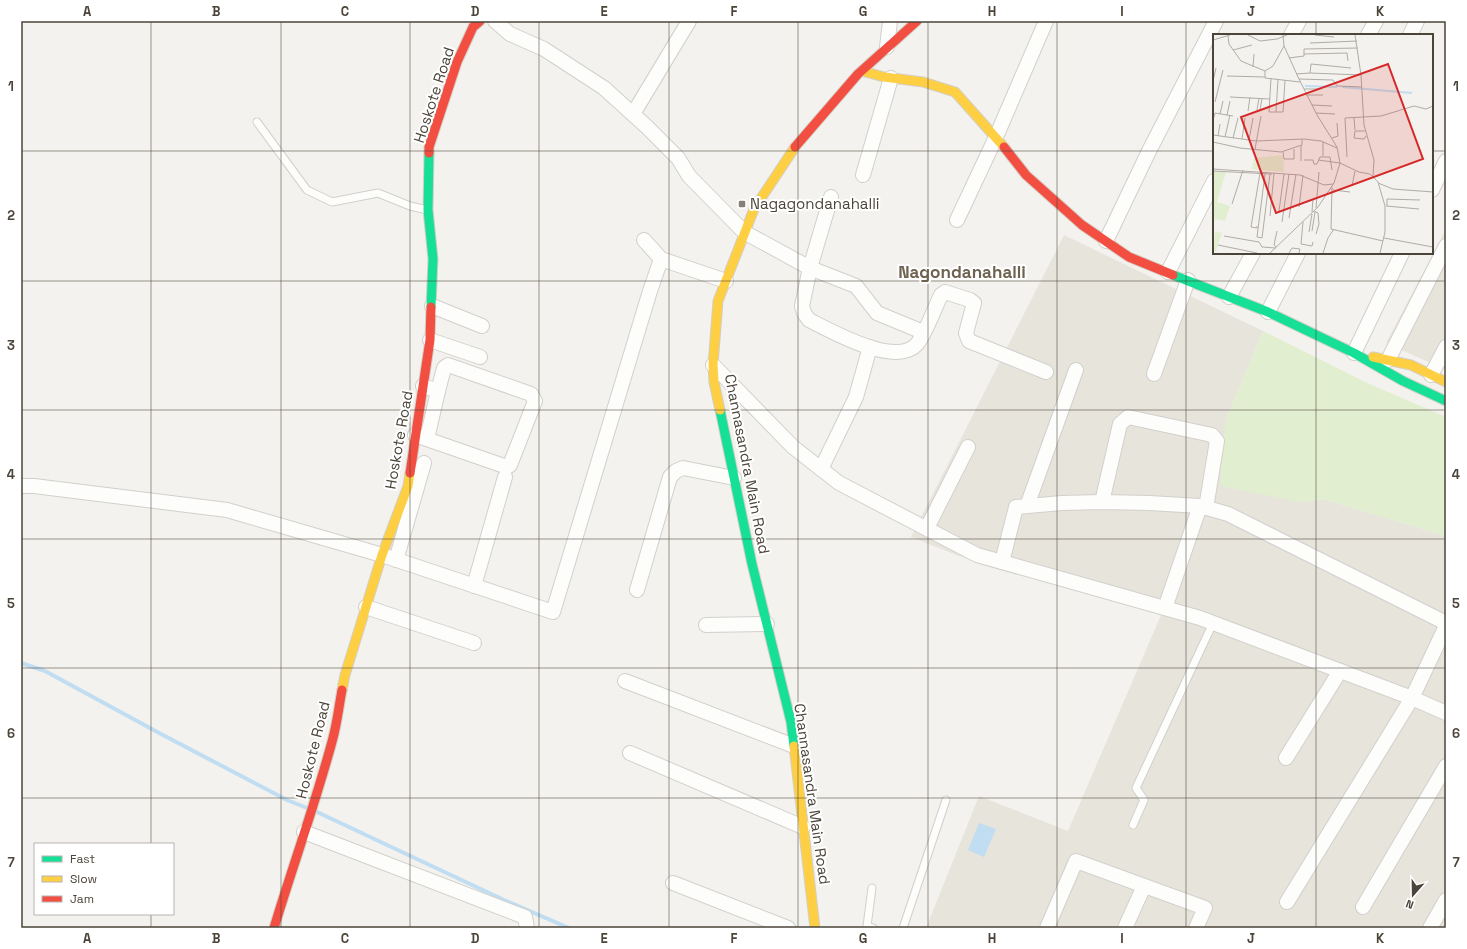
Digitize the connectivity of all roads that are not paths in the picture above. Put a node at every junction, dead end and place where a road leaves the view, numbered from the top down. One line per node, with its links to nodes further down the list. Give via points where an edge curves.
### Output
1 (480, 21): 25 (street, Hoskote Road, via 473,27 458,62 429,147)
2 (496, 21): 17 (street, via 510,34 544,49 604,88)
3 (689, 21): 17 (street)
4 (890, 21): 14 (street)
5 (917, 21): 14 (street, Channasandra Main Road)
6 (1046, 21): 19 (street)
7 (1216, 21): 29 (street)
8 (1299, 21): 11 (street)
9 (1376, 21): 12 (street)
10 (1417, 21): 13 (street)
11 (1292, 34)
12 (1369, 34)
13 (1410, 34)
14 (887, 47): 15 (street, Channasandra Main Road)
15 (862, 71): 16 (street); 27 (street, Channasandra Main Road, via 796,145 754,209)
16 (891, 78): 19 (street, via 923,82 956,92); 21 (street)
17 (633, 114): 27 (street, via 678,158 689,176)
18 (257, 122): 25 (lane, via 307,190 332,202 378,193 410,206)
19 (996, 137): 26 (street); 29 (street, via 1026,175 1082,225)
20 (1446, 161): 23 (street)
21 (863, 175)
22 (1213, 183): 36 (street)
23 (1433, 188)
24 (831, 196): 35 (street)
25 (428, 210): 40 (street, Hoskote Road, via 433,259)
26 (957, 220)
27 (744, 232): 35 (street); 38 (street, Channasandra Main Road)
28 (644, 240): 34 (street)
29 (1106, 241): 36 (street, via 1129,257)
30 (1446, 246): 49 (street)
31 (1252, 254): 39 (street)
32 (1297, 254): 41 (street)
33 (1402, 254): 47 (street)
34 (661, 259): 38 (street); 73 (street, via 553,612)
35 (810, 268): 43 (street, via 858,288 872,308 881,315); 45 (street, via 802,306 809,320 860,345)
36 (1168, 272): 37 (street)
37 (1188, 280): 39 (street); 54 (street)
38 (726, 281): 51 (street, Channasandra Main Road, via 718,302)
39 (1230, 297): 41 (street)
40 (432, 306): 42 (street); 44 (street, Hoskote Road)
41 (1268, 312): 47 (street)
42 (482, 326)
43 (923, 332): 45 (street, via 917,344 909,350 898,353); 53 (street, via 941,295 945,292 970,300 974,303 966,333 969,341)
44 (430, 340): 48 (street); 56 (street, Hoskote Road)
45 (870, 347): 62 (street, via 856,397)
46 (1446, 347): 55 (street)
47 (1354, 353): 49 (street); 58 (street, via 1403,381)
48 (480, 358)
49 (1388, 360): 55 (street, via 1411,365)
50 (1446, 362): 55 (street)
51 (713, 364): 62 (street, via 793,447); 64 (street, Channasandra Main Road, via 714,382)
52 (1076, 370): 67 (street)
53 (1046, 372)
54 (1154, 374)
55 (1438, 378)
56 (423, 386): 57 (street); 59 (street, Hoskote Road)
57 (438, 391): 59 (street); 59 (street, via 444,368 448,365 531,394 535,401 507,467)
58 (1446, 401)
59 (421, 437): 70 (street, Hoskote Road, via 408,486)
60 (968, 447): 69 (street)
61 (424, 463): 71 (street)
62 (821, 469): 69 (street, via 839,483)
63 (505, 477): 73 (street)
64 (734, 478): 74 (street, via 683,468 670,477); 79 (street, Channasandra Main Road)
65 (21, 486): 70 (street, via 227,510)
66 (1102, 502): 67 (street); 68 (street); 68 (street, via 1120,424 1128,417 1212,435 1217,441)
67 (1027, 506): 72 (street, via 1016,507)
68 (1203, 507): 76 (street); 78 (street, via 1228,514)
69 (926, 528): 72 (street, via 977,555)
70 (382, 555): 71 (street); 75 (street, Hoskote Road)
71 (396, 560): 73 (street)
72 (1002, 562): 76 (street)
73 (474, 586)
74 (637, 590)
75 (366, 607): 82 (street); 94 (street, Hoskote Road, via 345,675 333,737)
76 (1165, 608): 77 (street)
77 (1213, 623): 83 (street); 92 (lane, via 1136,788 1144,800)
78 (1446, 623)
79 (767, 624): 80 (street); 87 (street, Channasandra Main Road, via 791,722)
80 (706, 625)
81 (1446, 626): 85 (street)
82 (474, 643)
83 (1340, 671): 85 (street); 89 (street)
84 (625, 681): 87 (street)
85 (1412, 698): 86 (street); 99 (street)
86 (1446, 713)
87 (794, 746): 93 (street, Channasandra Main Road)
88 (630, 754): 93 (street)
89 (1286, 758)
90 (1446, 766): 100 (street)
91 (946, 800): 106 (lane)
92 (1133, 825)
93 (803, 827): 104 (street, Channasandra Main Road)
94 (304, 832): 101 (street, Hoskote Road); 102 (street, via 525,917)
95 (673, 883): 103 (street)
96 (1144, 886): 107 (street, via 1076,861); 108 (street); 109 (street, via 1205,908)
97 (872, 888): 105 (lane, via 867,926)
98 (1446, 900): 110 (street)
99 (1287, 902)
100 (1363, 907)
101 (274, 928)
102 (527, 928)
103 (788, 928)
104 (815, 928)
105 (874, 928)
106 (903, 928)
107 (1047, 928)
108 (1125, 928)
109 (1196, 928)
110 (1430, 928)

